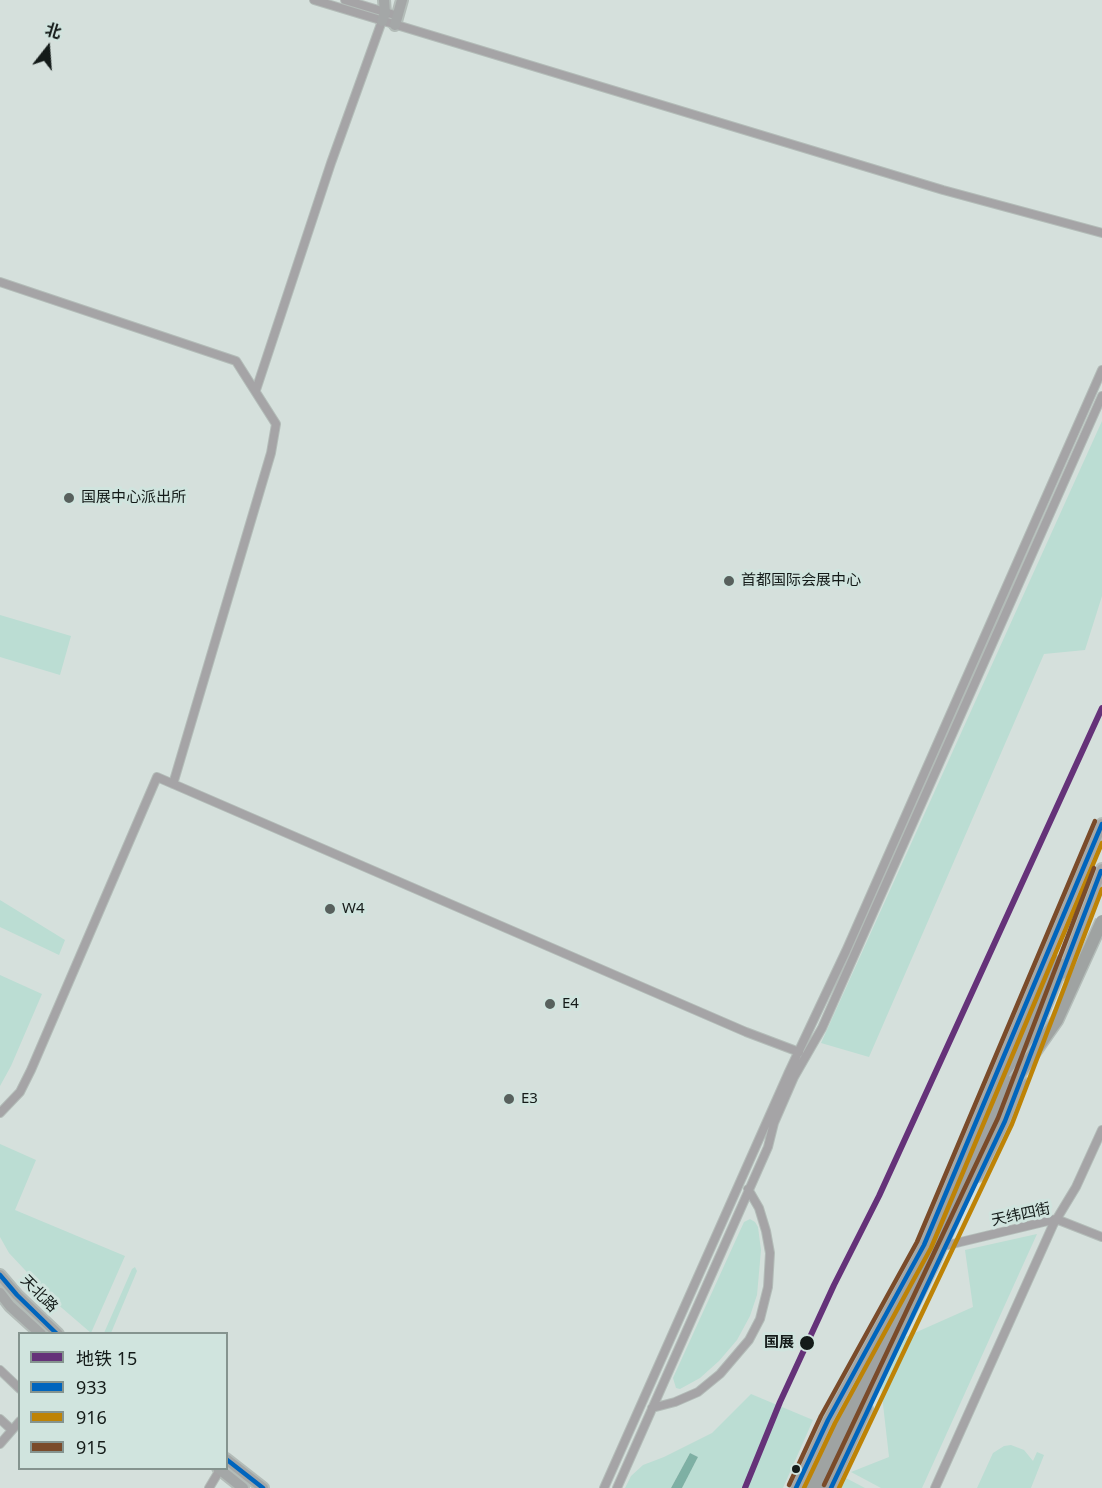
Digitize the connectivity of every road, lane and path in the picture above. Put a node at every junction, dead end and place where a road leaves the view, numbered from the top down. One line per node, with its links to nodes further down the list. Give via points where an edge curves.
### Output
1 (314, 0): 5 (street)
2 (345, 0): 5 (street)
3 (384, 0): 5 (main road)
4 (402, 0): 6 (main road)
5 (383, 17): 6 (street); 10 (street)
6 (396, 20): 7 (street, via 943,190)
7 (1102, 233)
8 (0, 282): 10 (street, via 236,360)
9 (1102, 370): 16 (street)
10 (256, 390): 12 (street, via 276,424 271,453)
11 (1102, 396): 20 (street, via 822,1028 794,1077)
12 (172, 784): 16 (street); 18 (street, via 157,777 31,1070 20,1092)
13 (1102, 824): 43 (main road, via 924,1245 828,1420)
14 (1102, 869): 23 (main road, via 1005,1121)
15 (1102, 921): 17 (highway, bridge, via 1057,1020)
16 (799, 1052): 41 (street)
17 (1015, 1080): 44 (highway, bridge, via 1059,964 926,1261); 45 (highway, via 933,1264)
18 (0, 1113)
19 (1102, 1130): 21 (street, via 1076,1187)
20 (748, 1189): 30 (street); 30 (street, via 759,1208 770,1253 768,1287 760,1319 749,1340 720,1374 698,1392)
21 (1056, 1219): 22 (street, 天纬四街); 23 (street, 天纬四街); 47 (street)
22 (1102, 1237)
23 (944, 1246): 46 (main road)
24 (0, 1275): 27 (main road, 天北路)
25 (0, 1293): 26 (main road, 天北路)
26 (39, 1332)
27 (56, 1332)
28 (0, 1370): 29 (street)
29 (18, 1387)
30 (652, 1408): 42 (street)
31 (0, 1419): 33 (street)
32 (18, 1423): 33 (street)
33 (12, 1430): 34 (street)
34 (0, 1444)
35 (228, 1461): 40 (main road)
36 (219, 1470): 38 (street)
37 (221, 1470): 39 (main road)
38 (209, 1488)
39 (243, 1488)
40 (263, 1488)
41 (604, 1488)
42 (618, 1488)
43 (796, 1488)
44 (810, 1488)
45 (822, 1488)
46 (831, 1488)
47 (935, 1488)

